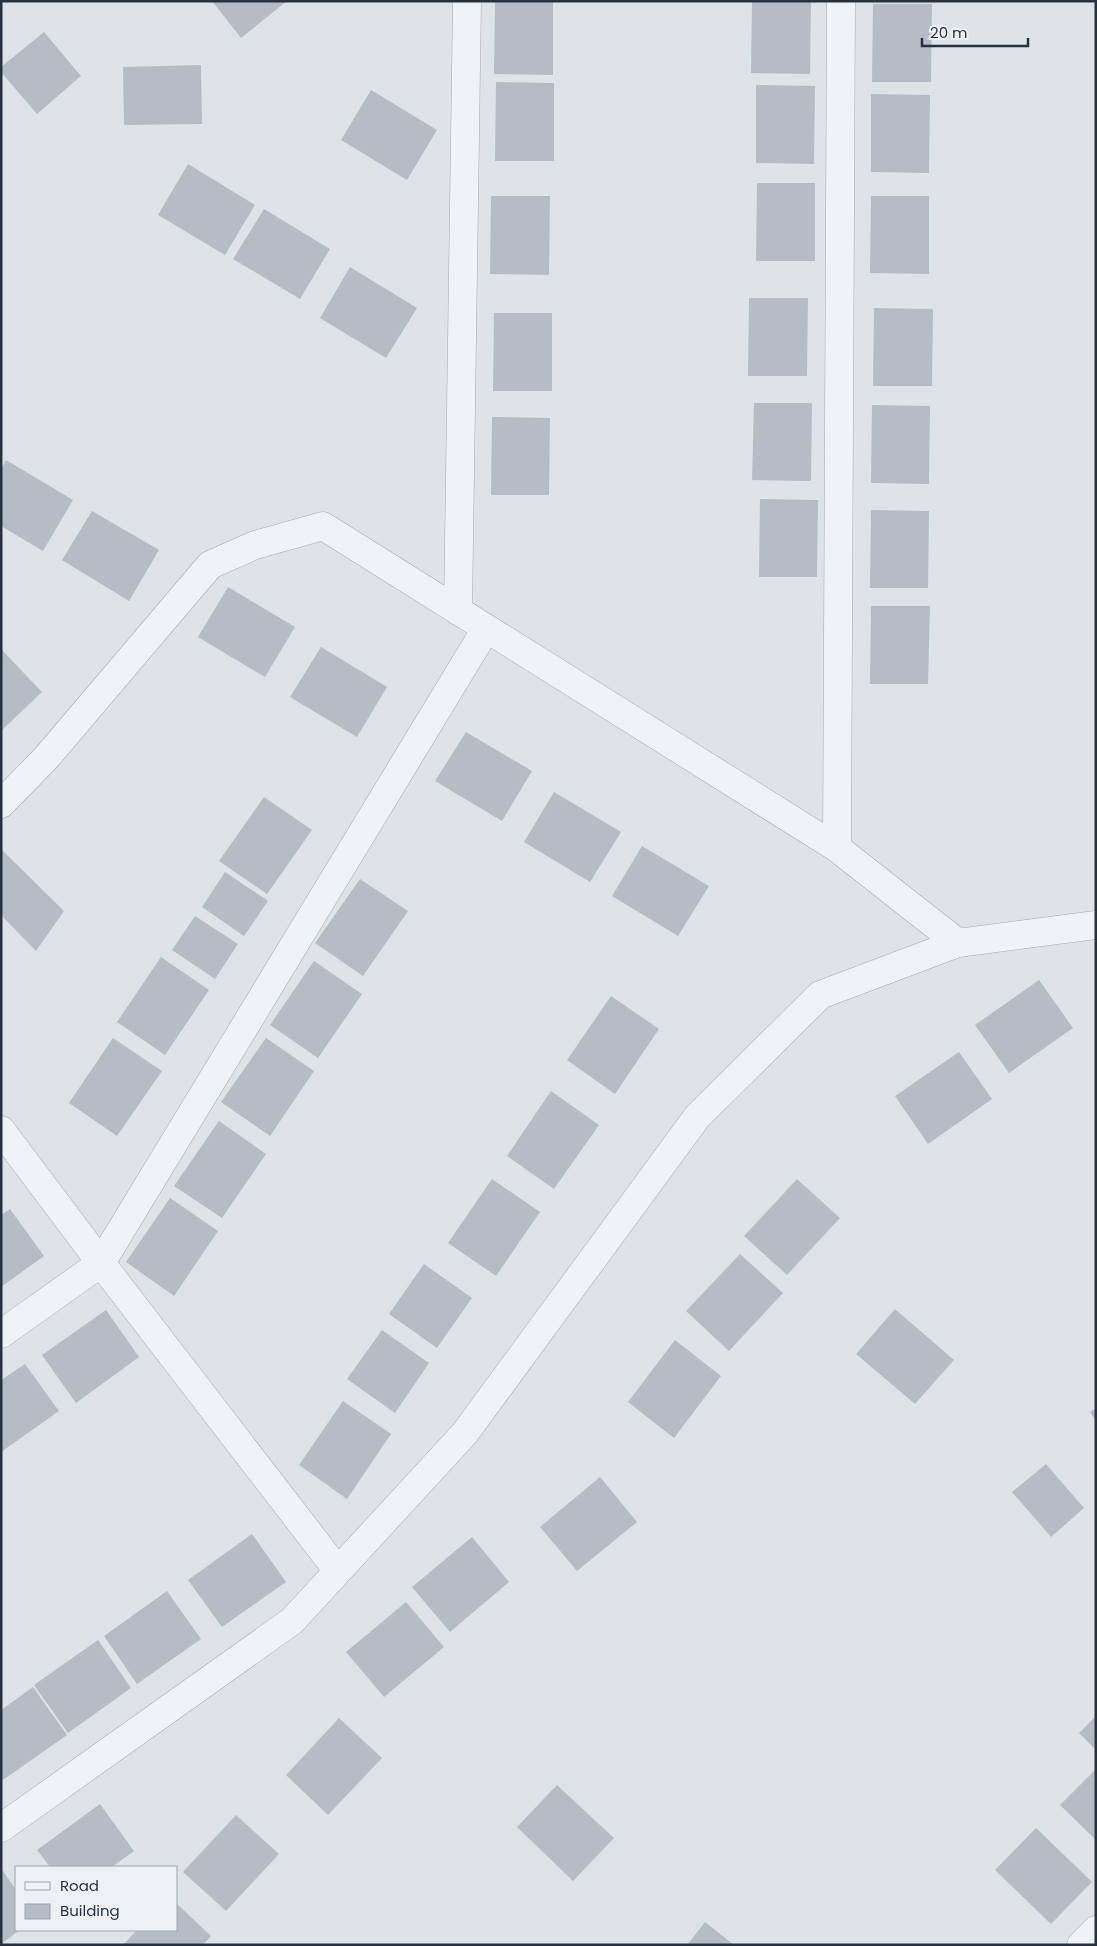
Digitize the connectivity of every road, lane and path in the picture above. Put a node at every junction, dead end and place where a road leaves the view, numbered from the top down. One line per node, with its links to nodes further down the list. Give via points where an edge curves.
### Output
1 (467, 1): 3 (street)
2 (841, 1): 6 (street)
3 (458, 611): 4 (street); 5 (street, via 324,526 255,544 210,565 46,758)
4 (486, 629): 6 (street); 10 (street)
5 (1, 804)
6 (837, 848): 8 (street)
7 (1096, 925): 8 (street)
8 (958, 942): 12 (street, via 820,995 697,1117 465,1433)
9 (1, 1130): 10 (street)
10 (101, 1263): 11 (street); 12 (street)
11 (1, 1334)
12 (338, 1571): 13 (street, via 292,1621)
13 (1, 1828)
14 (1096, 1930): 15 (street)
15 (1081, 1945)

